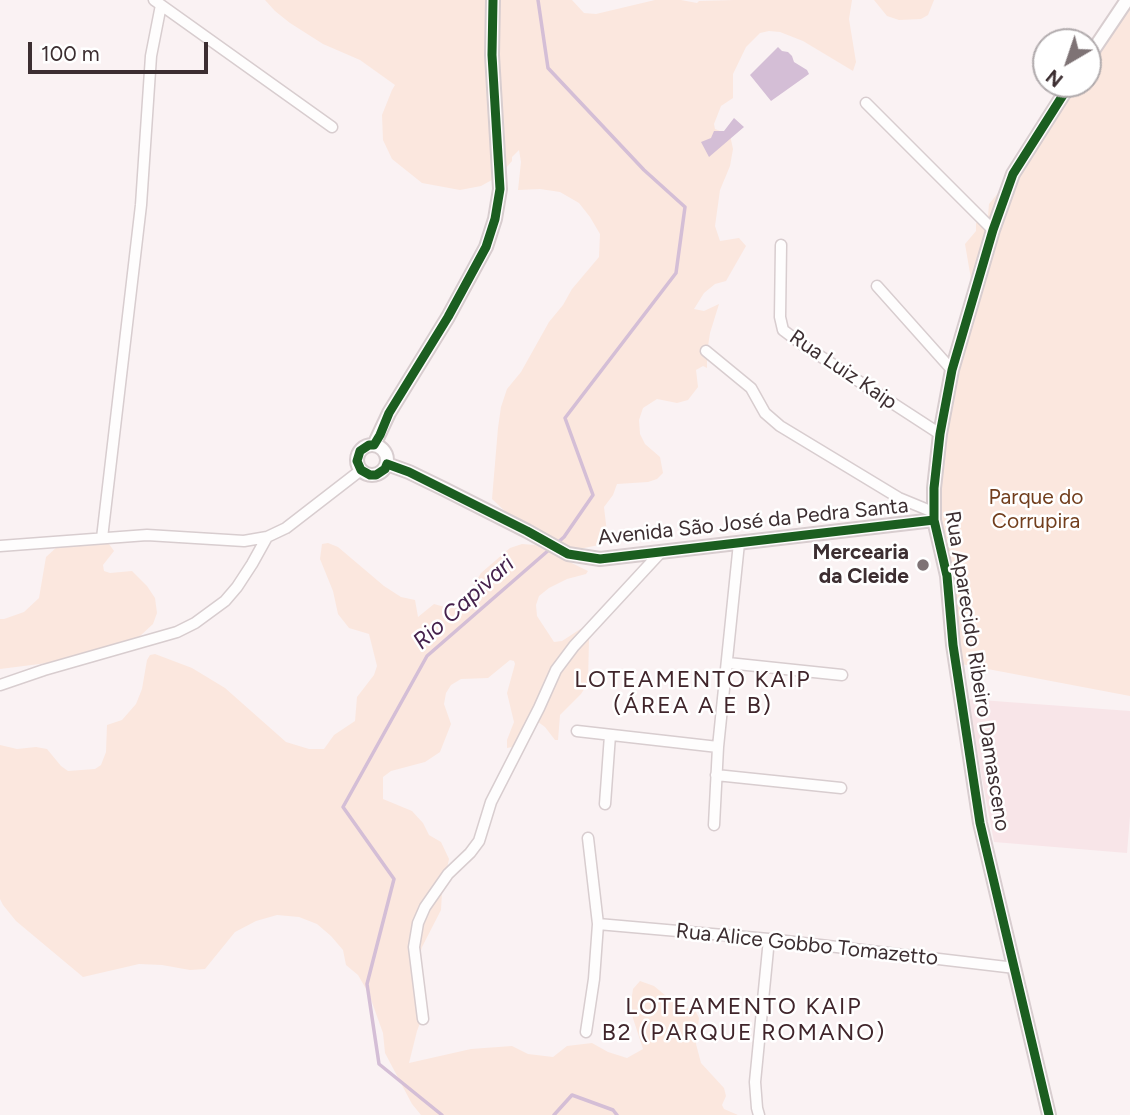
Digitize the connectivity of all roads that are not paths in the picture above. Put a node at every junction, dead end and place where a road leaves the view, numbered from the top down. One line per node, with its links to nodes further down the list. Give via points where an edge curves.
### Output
1 (493, 0): 14 (street, via 500,189 495,219 486,247 449,317)
2 (1127, 0): 4 (street)
3 (158, 2): 7 (street); 19 (street, via 141,205)
4 (1102, 37)
5 (1061, 98): 8 (street, Rua Aparecido Ribeiro Damasceno, via 1013,174)
6 (866, 103): 8 (street)
7 (332, 127)
8 (993, 230): 12 (street, Rua Aparecido Ribeiro Damasceno)
9 (781, 245): 13 (street, Rua Luiz Kaip, via 783,330)
10 (877, 286): 12 (street)
11 (706, 351): 17 (street, via 751,388 765,413 780,426)
12 (952, 370): 13 (street, Rua Aparecido Ribeiro Damasceno)
13 (940, 434): 17 (street, Rua Aparecido Ribeiro Damasceno)
14 (374, 445): 15 (street, via 383,449); 16 (street, via 364,447 358,455)
15 (387, 464): 16 (street, via 376,475); 22 (street, Avenida São José da Pedra Santa, via 568,554 600,559)
16 (361, 470): 18 (street, via 286,528)
17 (934, 516): 20 (street, Avenida São José da Pedra Santa); 36 (street, Rua Aparecido Ribeiro Damasceno, via 947,576 980,823)
18 (267, 537): 19 (street, via 244,541); 25 (street, via 237,587 195,623)
19 (102, 538): 21 (street)
20 (739, 543): 22 (street, Avenida São José da Pedra Santa); 23 (street)
21 (0, 547)
22 (661, 552): 37 (street, via 556,670 491,802 479,841 425,907 414,947)
23 (728, 663): 24 (street); 28 (street)
24 (842, 675)
25 (0, 685)
26 (577, 731): 27 (street)
27 (610, 735): 28 (street); 31 (street)
28 (718, 747): 29 (street)
29 (716, 775): 30 (street); 32 (street)
30 (841, 788)
31 (605, 804)
32 (714, 825)
33 (588, 838): 34 (street)
34 (598, 924): 35 (street, Rua Alice Gobbo Tomazetto); 38 (street)
35 (769, 939): 36 (street, Rua Alice Gobbo Tomazetto); 39 (street, via 755,1082)
36 (1015, 968): 40 (street, Rua Aparecido Ribeiro Damasceno)
37 (423, 1019)
38 (586, 1032)
39 (759, 1115)
40 (1049, 1115)

